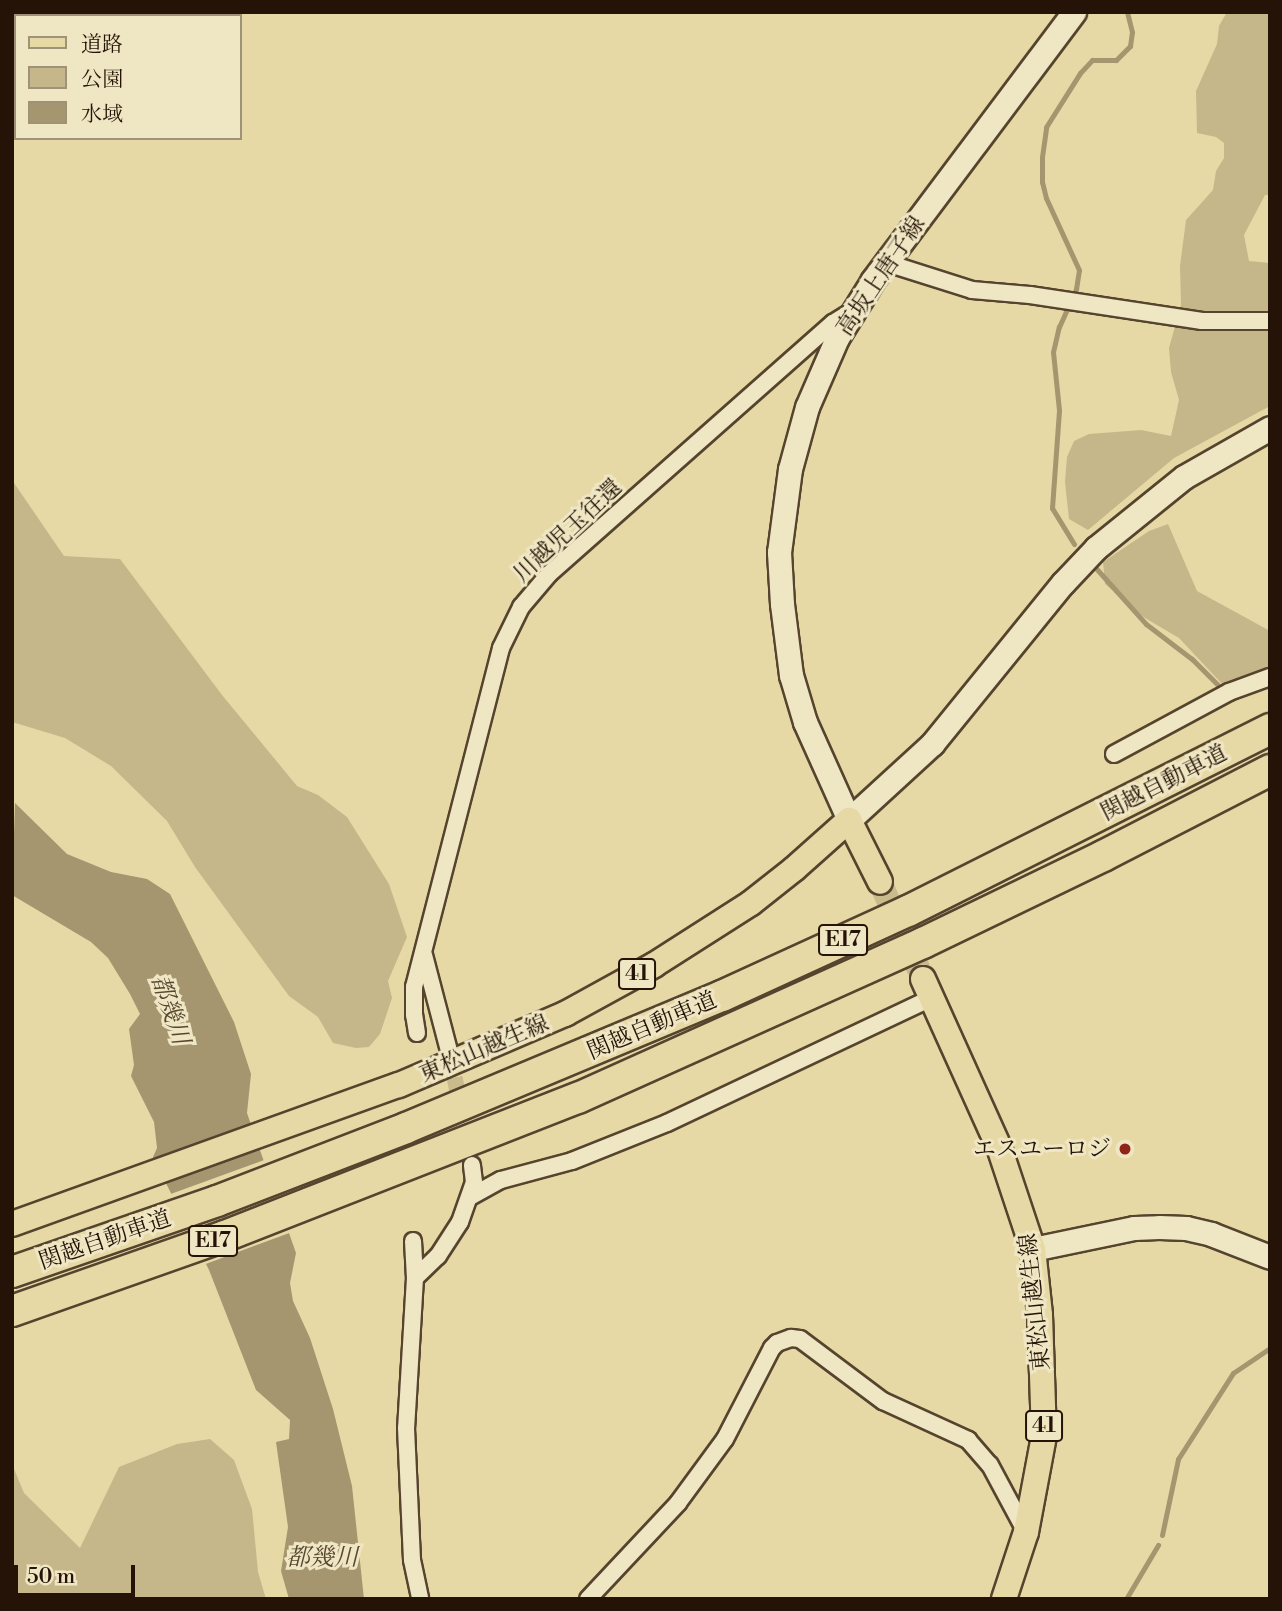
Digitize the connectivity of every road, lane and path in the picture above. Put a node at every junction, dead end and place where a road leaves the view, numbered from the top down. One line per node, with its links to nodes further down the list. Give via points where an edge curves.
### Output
1 (1074, 12): 2 (main road, 高坂上唐子線)
2 (887, 263): 3 (main road, 高坂上唐子線); 4 (street, via 971,290 1202,321)
3 (854, 310): 10 (main road, 高坂上唐子線, via 807,407 790,469 779,552 791,675 805,722); 12 (street, 川越児玉往還, via 833,323 549,574 521,607 501,648)
4 (1270, 321)
5 (1270, 428): 10 (main road, via 1184,477 1096,548 932,744)
6 (1270, 677): 8 (street, via 1228,692)
7 (1270, 729): 22 (highway, 関越自動車道 / E17, via 908,911 722,996 405,1128 217,1201)
8 (1114, 754)
9 (1270, 770): 24 (highway, 関越自動車道 / E17, via 923,943 578,1098 411,1166)
10 (849, 820): 11 (main road); 18 (main road, 東松山越生線 / 41, via 751,903 654,965 565,1014 400,1085)
11 (880, 882)
12 (424, 952): 14 (street, 川越児玉往還, via 415,987); 15 (street)
13 (928, 988): 17 (street, via 667,1123 572,1161 501,1180); 20 (main road, 東松山越生線 / 41, via 999,1147)
14 (417, 1032)
15 (449, 1051)
16 (472, 1165): 17 (street)
17 (470, 1197): 23 (street, via 438,1256)
18 (12, 1224)
19 (413, 1241): 23 (street)
20 (1033, 1249): 21 (main road, via 1158,1227 1211,1234); 25 (main road, 東松山越生線 / 41, via 1044,1436)
21 (1270, 1257)
22 (12, 1272)
23 (415, 1278): 26 (street, via 406,1428 412,1560)
24 (12, 1311)
25 (1026, 1532): 27 (street, via 990,1465 968,1440 883,1401 800,1339 791,1338 772,1348 725,1439 678,1503); 28 (main road, 東松山越生線 / 41)
26 (420, 1599)
27 (588, 1599)
28 (1004, 1599)

